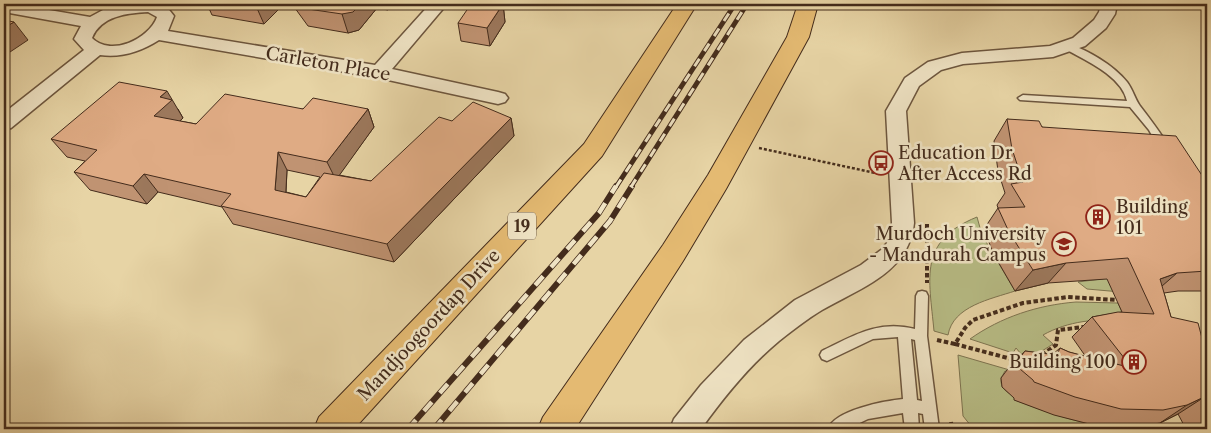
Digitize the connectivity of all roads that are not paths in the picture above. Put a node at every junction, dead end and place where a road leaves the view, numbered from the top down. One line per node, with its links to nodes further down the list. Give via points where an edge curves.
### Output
1 (439, 4): 13 (street)
2 (687, 4): 25 (highway, Mandjoogoordap Drive / 19, via 593,150)
3 (808, 4): 26 (highway, via 798,37 717,182)
4 (1094, 4): 9 (street)
5 (1109, 4): 9 (street, via 1107,15)
6 (149, 5): 8 (street, via 108,14); 10 (street, via 166,16 165,25)
7 (4, 7): 8 (street)
8 (92, 23): 12 (street, via 82,39 86,46)
9 (1099, 25): 11 (street)
10 (157, 34): 12 (street, via 128,48); 13 (street, Carleton Place)
11 (1068, 47): 16 (lane, via 1110,70 1123,83); 27 (street, via 959,59 935,66 908,85 896,111 903,223 902,235 894,250 877,268 804,308 742,358 720,380)
12 (96, 50): 17 (street)
13 (379, 72): 14 (street, Carleton Place)
14 (498, 98)
15 (1023, 98): 16 (lane)
16 (1133, 104): 18 (lane, via 1153,128)
17 (4, 123)
18 (1168, 154)
19 (925, 292): 21 (lane)
20 (904, 331): 21 (lane); 22 (lane, via 879,330); 23 (lane)
21 (928, 338): 24 (lane)
22 (827, 355)
23 (910, 405): 24 (lane); 28 (lane, via 869,410); 29 (lane)
24 (928, 408): 30 (lane)
25 (331, 429)
26 (555, 429)
27 (684, 429)
28 (835, 429)
29 (912, 429)
30 (932, 429)

